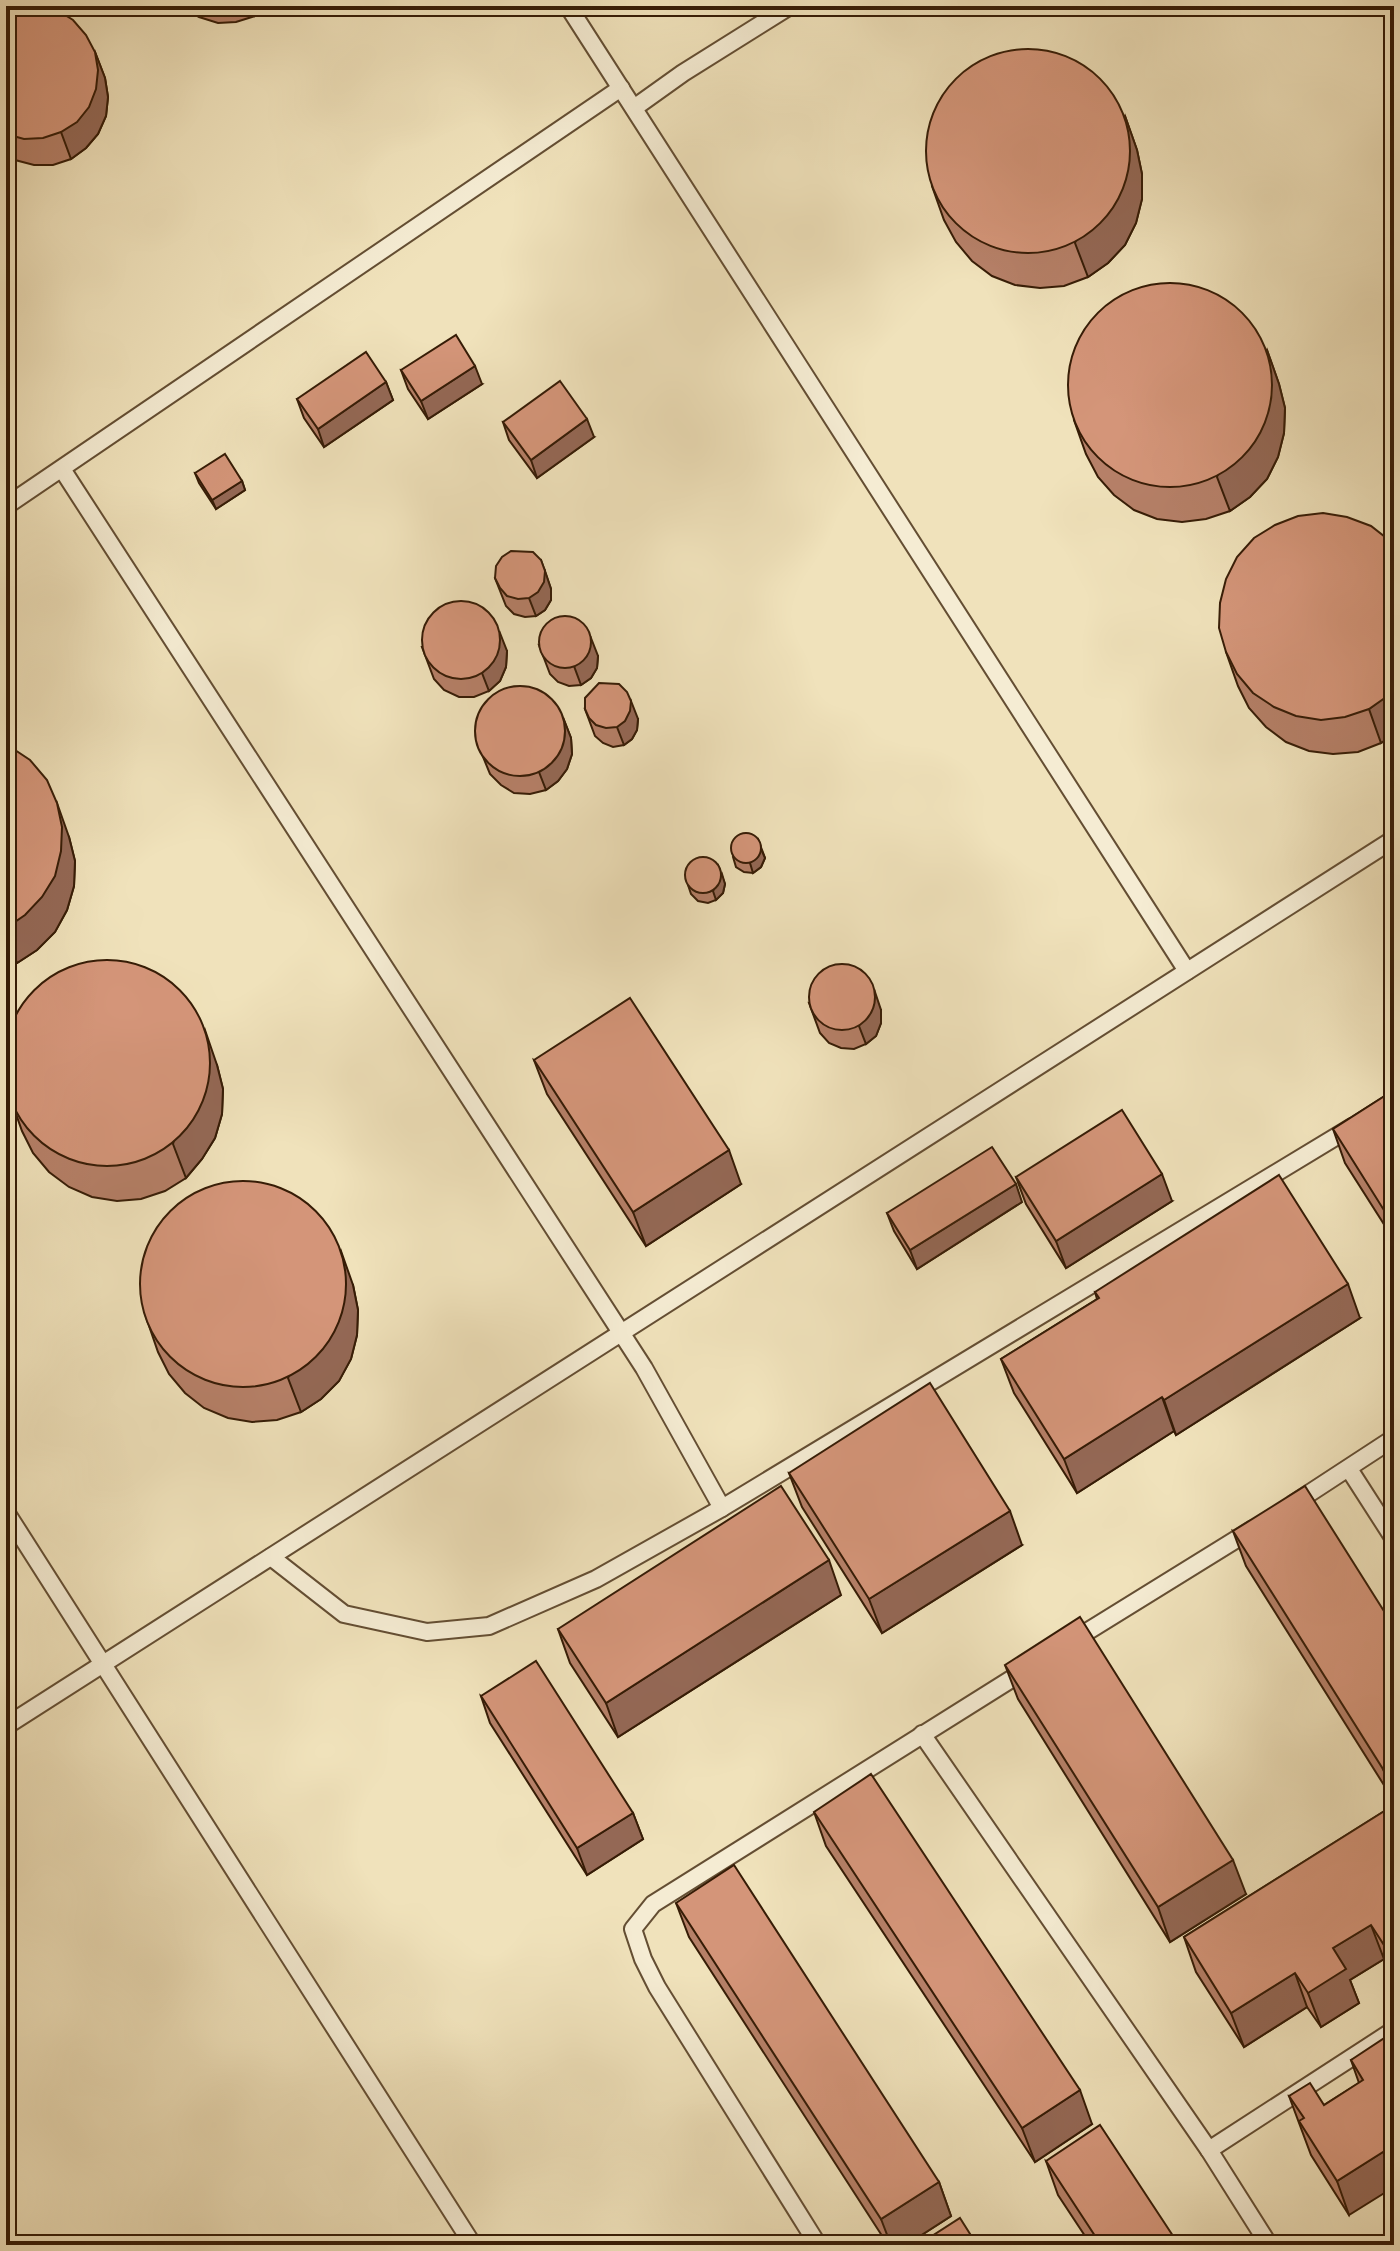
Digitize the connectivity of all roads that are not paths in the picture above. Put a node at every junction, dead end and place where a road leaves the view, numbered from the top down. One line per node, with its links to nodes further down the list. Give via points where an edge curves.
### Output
1 (568, 6): 3 (lane)
2 (790, 6): 4 (lane)
3 (621, 88): 4 (lane); 5 (lane)
4 (634, 108): 8 (lane)
5 (62, 469): 6 (lane); 10 (lane)
6 (6, 506)
7 (1394, 839): 8 (lane)
8 (1187, 971): 10 (lane)
9 (1367, 1118): 13 (lane)
10 (620, 1334): 13 (lane); 16 (lane)
11 (1394, 1438): 12 (lane)
12 (1349, 1469): 15 (lane); 19 (lane)
13 (722, 1508): 16 (lane, via 596,1579 489,1626 427,1632 344,1614)
14 (6, 1512): 17 (lane)
15 (1394, 1539)
16 (271, 1557): 17 (lane)
17 (104, 1663): 18 (lane); 22 (lane)
18 (6, 1726)
19 (922, 1734): 21 (lane); 23 (lane, via 653,1904 633,1929 657,1987)
20 (1394, 2030): 21 (lane)
21 (1209, 2150): 24 (lane)
22 (473, 2245)
23 (818, 2245)
24 (1269, 2245)

